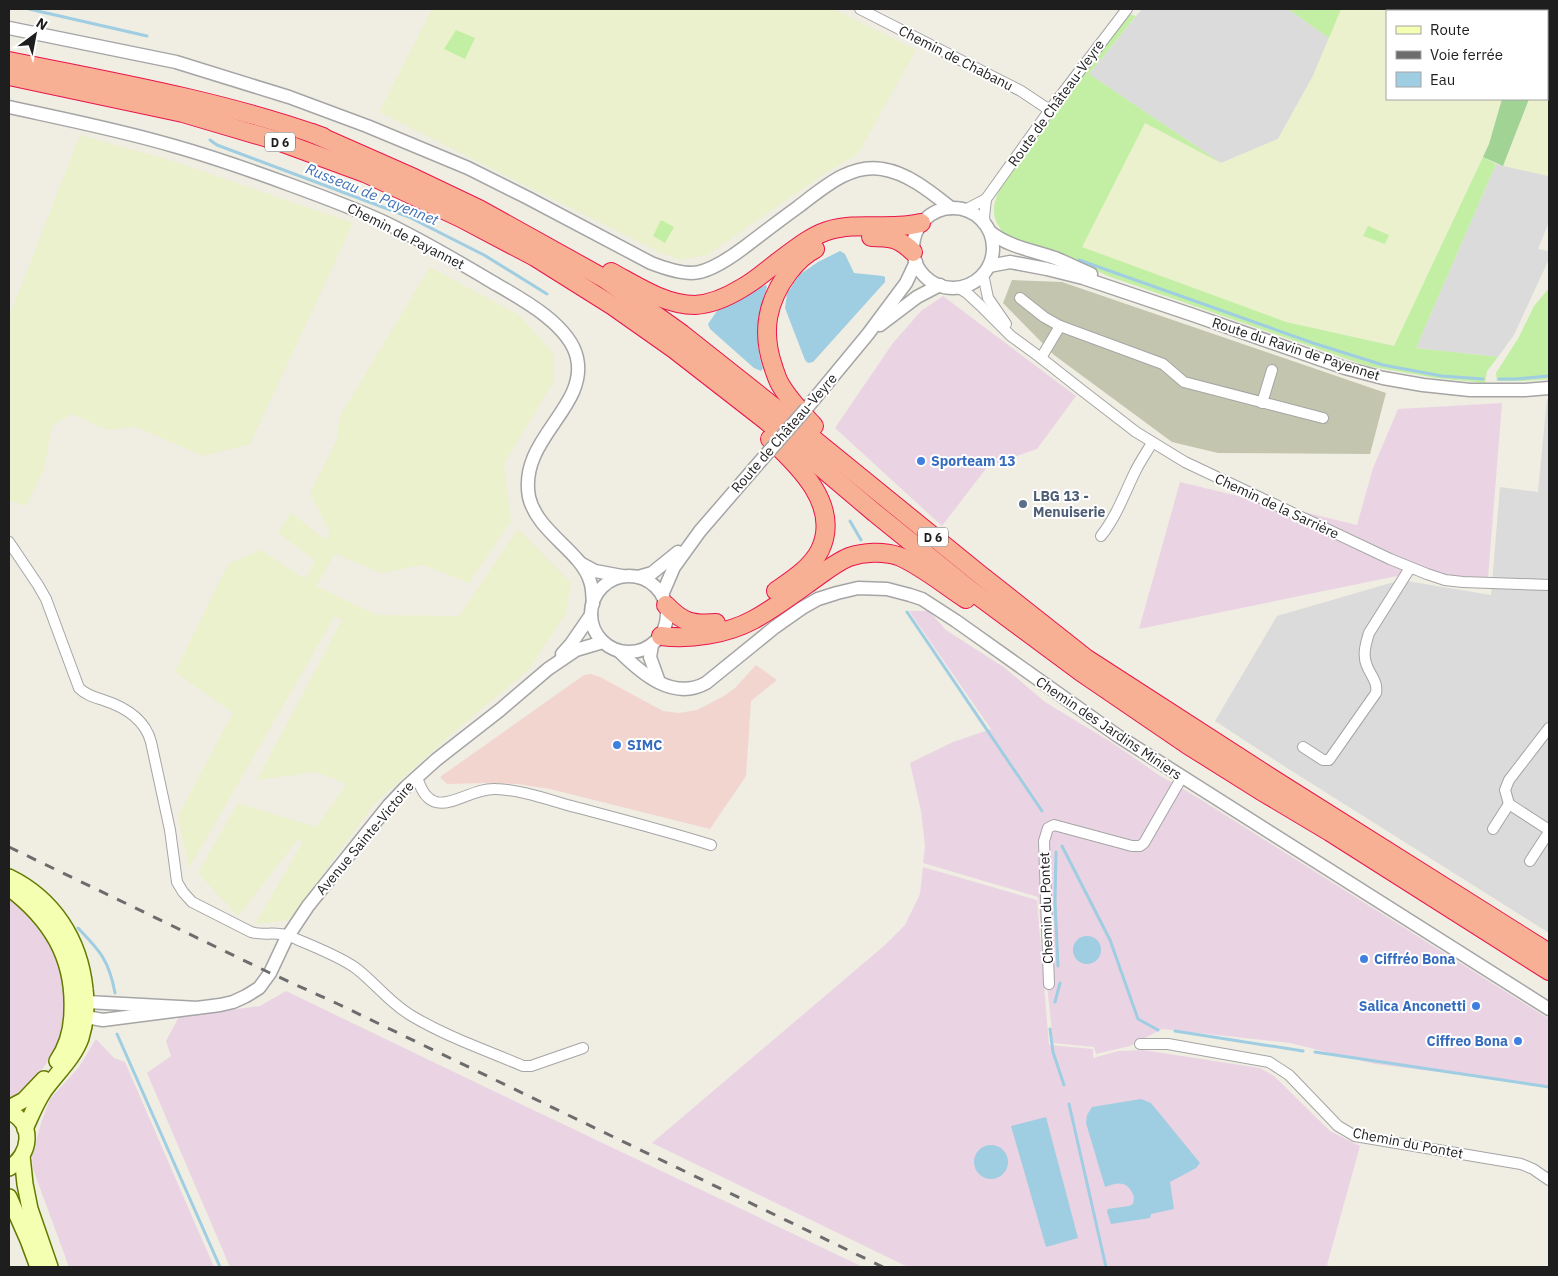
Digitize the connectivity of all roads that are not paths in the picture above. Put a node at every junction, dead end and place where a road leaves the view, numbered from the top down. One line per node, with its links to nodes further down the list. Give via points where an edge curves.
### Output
1 (860, 9): 7 (street, Chemin de Chabanu, via 1021,91)
2 (1127, 9): 7 (street, Route de Château-Veyre)
3 (9, 28): 9 (street, via 176,62 289,97 468,168 652,263 694,274 732,257 820,190 854,171 883,169)
4 (9, 61): 8 (highway, D 6, via 156,90)
5 (9, 76): 15 (highway, D 6, via 183,113 278,141 365,174 461,218)
6 (9, 108): 33 (street, Chemin de Payannet, via 175,146 344,205 434,247 552,322 574,348 578,359 577,382 535,453 528,472 528,485 536,514)
7 (1048, 111): 10 (street, Route de Château-Veyre)
8 (312, 133): 13 (highway, via 411,169 481,200 646,291 676,302 696,305 742,288 809,239 826,232 866,225 909,226); 35 (highway, D 6, via 479,209 605,279 690,340)
9 (920, 186): 11 (street); 13 (street, via 932,206)
10 (986, 198): 12 (street, Route de Château-Veyre); 14 (street)
11 (951, 208): 12 (street); 13 (street)
12 (965, 210): 14 (street)
13 (927, 218): 16 (street, via 916,232)
14 (987, 228): 17 (street, via 993,243); 21 (street, Route du Ravin de Payennet, via 1000,240 1016,247 1055,258)
15 (535, 257): 38 (highway, via 656,344 761,430 801,470 820,500 825,533 819,551 790,582 753,607 728,620 697,624 676,616); 52 (highway, D 6, via 674,349 969,589 1081,672 1188,745)
16 (915, 257): 18 (street, via 925,276); 23 (street, Route de Château-Veyre, via 906,283); 35 (highway, via 905,244 889,237 842,238 810,252 781,282 770,305 766,327 769,356 779,383 818,431)
17 (986, 270): 19 (street, via 967,285); 21 (street, Route du Ravin de Payennet, via 1010,262 1047,269); 24 (street, via 988,298 1002,319)
18 (940, 285): 19 (street); 23 (street, Route de Château-Veyre, via 917,297)
19 (957, 287): 24 (street)
20 (1020, 298): 22 (street)
21 (1194, 315): 26 (street, Route du Ravin de Payennet, via 1345,368 1383,378 1470,390)
22 (1060, 326): 24 (street); 27 (street, via 1163,364 1184,382)
23 (868, 334): 30 (street, Route de Château-Veyre, bridge)
24 (1038, 356): 29 (street, Chemin de la Sarrière)
25 (1272, 370): 27 (street)
26 (1549, 388)
27 (1262, 402): 28 (street)
28 (1323, 418)
29 (1152, 443): 31 (street); 34 (street, Chemin de la Sarrière, via 1185,462)
30 (700, 532): 36 (street, Route de Château-Veyre, via 652,573); 38 (street, Route de Château-Veyre, via 674,567)
31 (1101, 536)
32 (9, 542): 57 (street, via 46,599 79,688 131,713 147,730 170,830 175,876 183,892 192,902 251,932)
33 (578, 562): 36 (street, Chemin de Payannet, via 595,571); 39 (street, Chemin de Payannet, via 590,581)
34 (1410, 568): 37 (street, Chemin de la Sarrière, via 1444,580); 46 (street, via 1367,638 1365,660 1377,684 1376,693 1329,760 1323,760)
35 (978, 573): 58 (highway, D 6, via 1087,659)
36 (632, 577): 38 (street, via 657,588); 39 (street, via 607,583 598,592)
37 (1549, 586)
38 (664, 600): 40 (street, via 668,614 666,627)
39 (592, 610): 41 (street, via 592,622); 43 (street, Avenue Sainte-Victoire, via 571,644)
40 (657, 640): 42 (street, via 638,651); 44 (street, via 650,657); 52 (highway, via 734,628 759,616 850,557 874,553 897,556 979,608 1232,782)
41 (603, 642): 42 (street); 43 (street, Avenue Sainte-Victoire, via 576,650)
42 (619, 651): 44 (street, Chemin des Jardins Miniers)
43 (548, 669): 47 (street, Avenue Sainte-Victoire)
44 (659, 682): 48 (street, Chemin des Jardins Miniers, via 678,689 699,687 775,627 818,599 858,588 894,590 939,609 1118,736)
45 (1549, 728): 49 (street, via 1509,780 1505,790)
46 (1303, 747)
47 (417, 777): 53 (street, via 424,793 435,802 448,803 486,789 504,789); 57 (street, Avenue Sainte-Victoire, via 335,870)
48 (1182, 777): 60 (street, Chemin du Pontet, via 1140,846 1054,825 1048,828 1044,842); 63 (street, Chemin des Jardins Miniers)
49 (1509, 804): 50 (street); 51 (street)
50 (1493, 829)
51 (1549, 831): 54 (street)
52 (1330, 832): 59 (highway, D 6)
53 (712, 845)
54 (1530, 861)
55 (9, 877): 61 (main road, via 46,904 63,923 76,947 83,971)
56 (9, 888): 61 (main road, via 42,918 64,952 72,990)
57 (288, 936): 62 (street, Avenue Sainte-Victoire, via 259,988 233,1002); 65 (street, via 352,965 410,1015 523,1066)
58 (1549, 953)
59 (1549, 971)
60 (1049, 984)
61 (82, 1008): 62 (street, Avenue Sainte-Victoire); 62 (street, Avenue Sainte-Victoire, via 93,1019 103,1020); 66 (main road, via 64,1050 40,1084 24,1100); 68 (main road, via 81,1038 76,1050 42,1093)
62 (198, 1008)
63 (1549, 1009)
64 (1140, 1044): 71 (street, Chemin du Pontet, via 1168,1044 1269,1062 1289,1075 1338,1126 1355,1136 1521,1164)
65 (583, 1048)
66 (9, 1108)
67 (9, 1112): 68 (main road, via 20,1120)
68 (25, 1129): 69 (main road, via 26,1148)
69 (22, 1156): 70 (main road); 74 (main road, via 30,1209)
70 (9, 1168)
71 (1549, 1180)
72 (9, 1198): 73 (main road)
73 (38, 1267)
74 (50, 1267)

